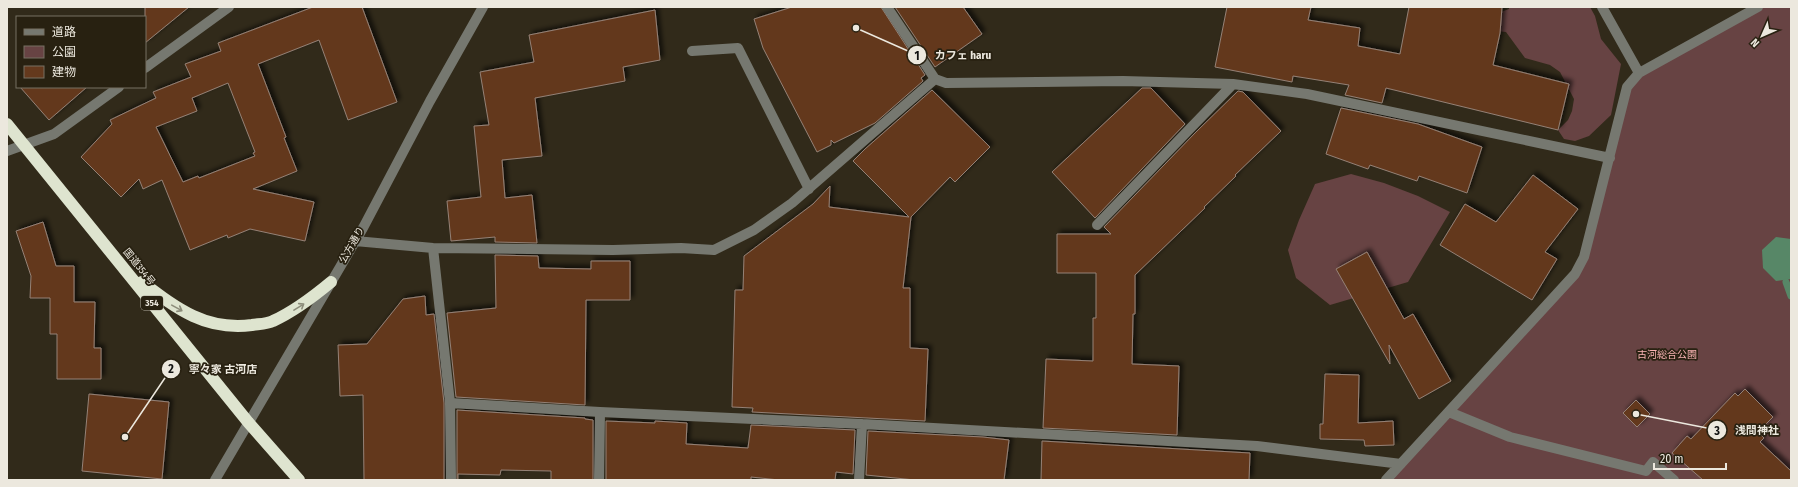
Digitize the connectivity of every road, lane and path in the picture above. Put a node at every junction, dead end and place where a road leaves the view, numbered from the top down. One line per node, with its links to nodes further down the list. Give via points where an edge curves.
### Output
1 (229, 7): 7 (street)
2 (483, 7): 18 (street, 公方通り)
3 (887, 7): 9 (street)
4 (1602, 7): 8 (street)
5 (1758, 7): 8 (street)
6 (692, 51): 16 (street, via 738,48)
7 (146, 67)
8 (1639, 73): 15 (street, via 1627,87)
9 (935, 78): 10 (street, via 946,83 1123,80); 16 (street)
10 (1233, 84): 15 (street, via 1307,94); 17 (street)
11 (118, 88): 13 (street, via 54,134)
12 (7, 124): 13 (highway, 国道354号 / 354)
13 (24, 145): 14 (street); 20 (highway, 国道354号 / 354)
14 (7, 152)
15 (1610, 158): 24 (street, via 1580,265)
16 (809, 189): 19 (street, via 754,230 714,250)
17 (1097, 224)
18 (355, 241): 19 (street); 21 (street, 公方通り)
19 (433, 248): 22 (street)
20 (123, 267): 21 (highway, one-way to 21, via 174,307 206,322 242,326 271,322 301,306); 25 (highway, 国道354号 / 354)
21 (331, 282): 25 (street, 公方通り)
22 (450, 403): 23 (street); 30 (street)
23 (600, 412): 26 (street); 31 (street)
24 (1449, 412): 27 (street); 34 (street, via 1510,437 1646,471 1653,462)
25 (248, 422): 28 (street, 公方通り); 29 (highway, 国道354号 / 354)
26 (862, 424): 27 (street, via 1257,446); 32 (street)
27 (1401, 464): 33 (street)
28 (215, 480)
29 (299, 480)
30 (451, 480)
31 (599, 480)
32 (859, 480)
33 (1386, 480)
34 (1674, 480)

